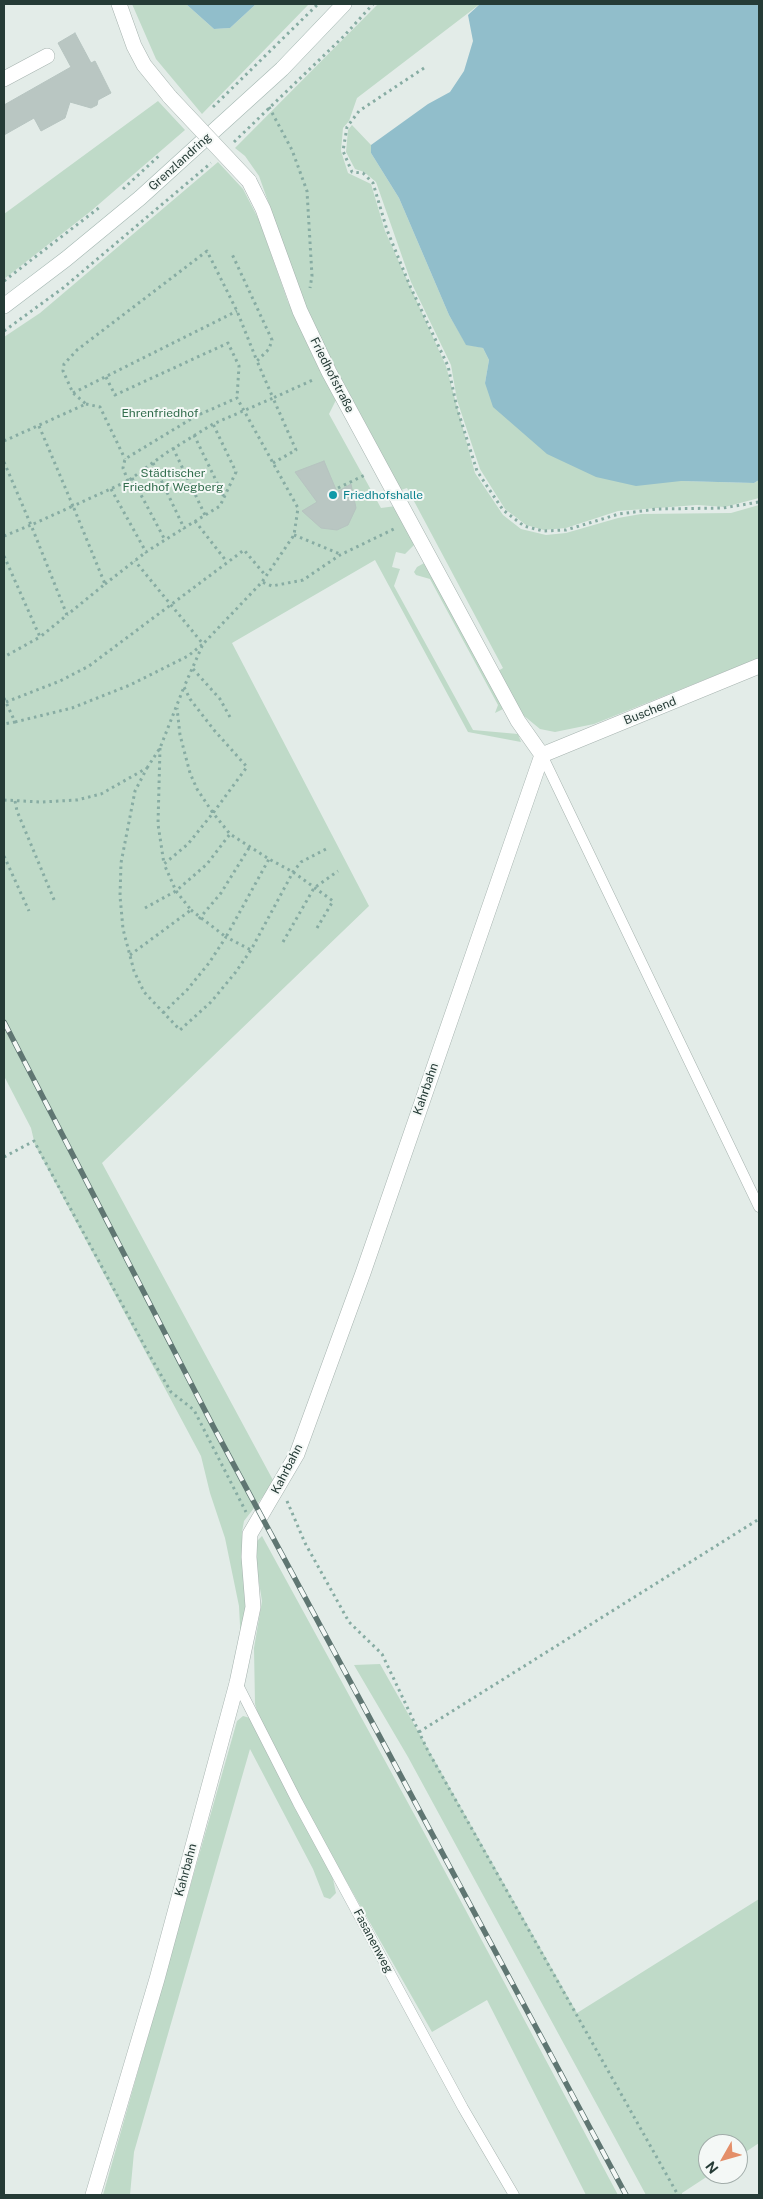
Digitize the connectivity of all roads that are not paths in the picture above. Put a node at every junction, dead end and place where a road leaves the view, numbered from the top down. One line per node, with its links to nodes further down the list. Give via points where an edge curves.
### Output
1 (119, 4): 7 (street, Friedhofstraße, bridge, via 144,65 249,182 263,209 300,311 329,372 518,721)
2 (344, 4): 5 (street, Grenzlandring, via 282,69 140,198)
3 (47, 56): 4 (street)
4 (4, 79)
5 (4, 306)
6 (759, 666): 7 (street, Buschend)
7 (542, 755): 8 (lane); 9 (street, Kahrbahn, via 297,1454 250,1534 253,1607)
8 (759, 1207)
9 (237, 1683): 10 (street, Kahrbahn, via 157,1979); 11 (lane, Fasanenweg, via 463,2108)
10 (93, 2195)
11 (514, 2195)

